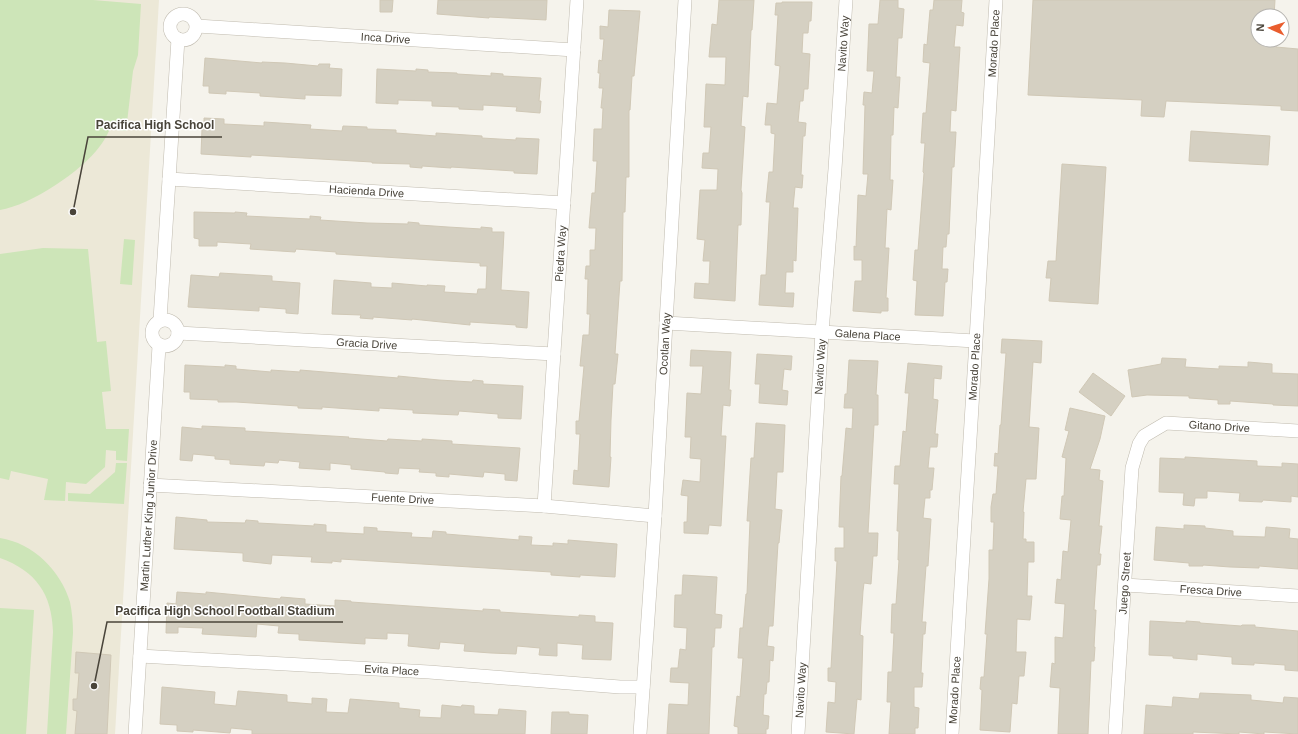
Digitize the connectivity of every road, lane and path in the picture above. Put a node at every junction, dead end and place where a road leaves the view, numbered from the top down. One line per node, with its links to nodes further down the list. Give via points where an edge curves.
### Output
1 (577, 0): 8 (street, Piedra Way)
2 (685, 0): 12 (street, Ocotlan Way)
3 (846, 0): 13 (street, Navito Way)
4 (996, 0): 15 (street, Morado Place)
5 (182, 6): 6 (street, via 194,18); 7 (street, via 170,23 172,34)
6 (197, 26): 7 (street, via 191,38); 8 (street, Inca Drive)
7 (178, 39): 9 (street)
8 (574, 50): 10 (street, Piedra Way)
9 (169, 179): 10 (street, Hacienda Drive); 11 (street)
10 (564, 204): 17 (street, Piedra Way)
11 (160, 320): 14 (street, via 173,322); 16 (street, via 152,330 153,339)
12 (666, 323): 13 (street, Galena Place); 22 (street, Ocotlan Way)
13 (822, 332): 15 (street, Galena Place); 29 (street, Navito Way)
14 (178, 333): 16 (street, via 172,344); 17 (street, Gracia Drive)
15 (975, 341): 30 (street, Morado Place)
16 (159, 346): 20 (street, Martin Luther King Junior Drive)
17 (554, 354): 21 (street, Piedra Way)
18 (1298, 431): 19 (street, Gitano Drive, via 1166,423)
19 (1144, 436): 23 (street, Juego Street, via 1132,468)
20 (150, 485): 21 (street, Fuente Drive); 25 (street, Martin Luther King Junior Drive)
21 (544, 506): 22 (street, Fuente Drive)
22 (655, 516): 26 (street, Ocotlan Way)
23 (1124, 585): 24 (street, Fresca Drive); 31 (street, Juego Street)
24 (1298, 596)
25 (140, 656): 26 (street, Evita Place); 27 (street, Martin Luther King Junior Drive)
26 (643, 687): 28 (street, Ocotlan Way)
27 (135, 734)
28 (640, 734)
29 (798, 734)
30 (952, 734)
31 (1115, 734)

